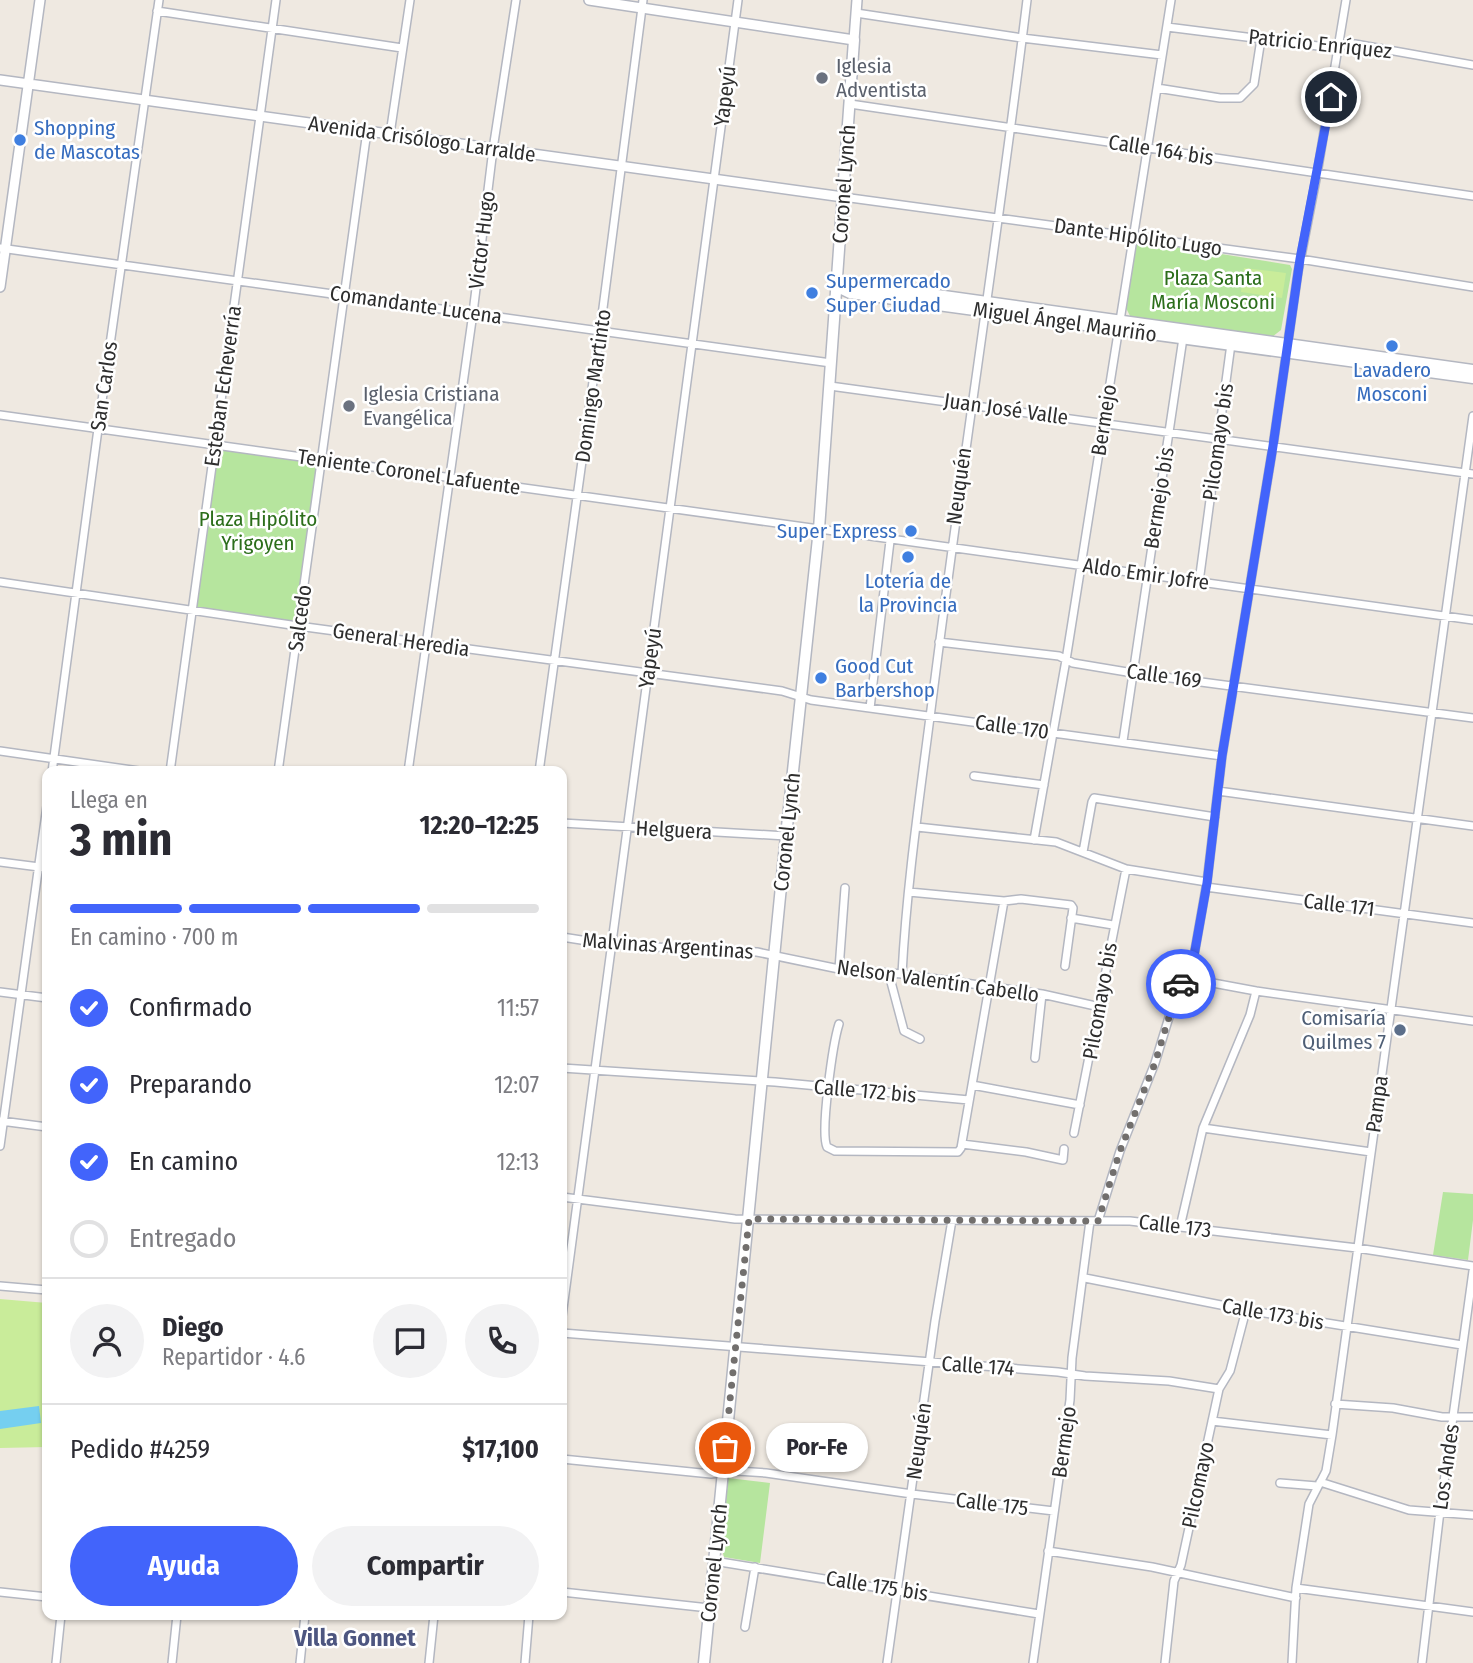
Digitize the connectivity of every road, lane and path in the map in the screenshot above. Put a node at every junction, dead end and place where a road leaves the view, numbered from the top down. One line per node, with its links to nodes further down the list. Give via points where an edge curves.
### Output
1 (40, 0): 26 (street)
2 (159, 0): 13 (street, San Carlos)
3 (276, 0): 17 (street, Esteban Echeverría)
4 (410, 0): 22 (street)
5 (516, 0): 35 (street, Victor Hugo)
6 (589, 0): 12 (street)
7 (737, 0): 15 (street, Yapeyú)
8 (857, 0): 14 (street, Coronel Lynch)
9 (1027, 0): 18 (street, Neuquén)
10 (1171, 0): 16 (street, Bermejo)
11 (1346, 0): 21 (street)
12 (643, 4): 15 (street); 36 (street, Domingo Martinto)
13 (157, 11): 17 (street); 28 (street, San Carlos)
14 (856, 13): 18 (street); 20 (street, Coronel Lynch)
15 (734, 21): 20 (street); 38 (street, Yapeyú)
16 (1167, 27): 19 (street, Patricio Enríquez); 23 (street, Bermejo)
17 (271, 29): 22 (street); 30 (street, Esteban Echeverría)
18 (1022, 38): 23 (street); 31 (street, Neuquén)
19 (1261, 39): 21 (street, Patricio Enríquez); 27 (street, via 1254,84 1240,98)
20 (854, 40): 29 (main road, Coronel Lynch)
21 (1339, 46): 24 (street, Patricio Enríquez, via 1355,44); 37 (street)
22 (402, 48): 33 (street)
23 (1162, 55): 27 (street, Bermejo)
24 (1473, 65)
25 (0, 80): 26 (street, Avenida Crisólogo Larralde)
26 (28, 84): 28 (street, Avenida Crisólogo Larralde); 43 (street)
27 (1157, 88): 34 (street, Bermejo)
28 (145, 100): 30 (street, Avenida Crisólogo Larralde); 45 (street, San Carlos)
29 (850, 104): 31 (street, Calle 164 bis); 40 (main road, Coronel Lynch)
30 (260, 117): 32 (street, Avenida Crisólogo Larralde); 46 (street, Esteban Echeverría)
31 (1011, 128): 34 (street, Calle 164 bis); 41 (street, Neuquén)
32 (367, 131): 33 (street, Avenida Crisólogo Larralde); 50 (street, Salcedo)
33 (390, 134): 35 (street, Avenida Crisólogo Larralde)
34 (1147, 148): 37 (street, Calle 164 bis); 42 (street, Bermejo)
35 (493, 149): 36 (street, Avenida Crisólogo Larralde); 52 (street, Victor Hugo)
36 (622, 166): 38 (street, Avenida Crisólogo Larralde); 54 (street, Domingo Martinto)
37 (1317, 174): 39 (street, Calle 164 bis); 44 (street)
38 (715, 181): 40 (street, Avenida Crisólogo Larralde); 56 (street, Yapeyú)
39 (1473, 196)
40 (844, 197): 41 (street, Dante Hipólito Lugo); 47 (main road, Coronel Lynch)
41 (998, 218): 42 (street, Dante Hipólito Lugo); 51 (street, Neuquén)
42 (1133, 237): 44 (street, Dante Hipólito Lugo); 53 (street, Bermejo)
43 (3, 248): 45 (street, Comandante Lucena); 49 (street)
44 (1300, 259): 48 (street, Dante Hipólito Lugo); 58 (street)
45 (122, 265): 46 (street, Comandante Lucena); 67 (street, San Carlos)
46 (237, 281): 50 (street, Comandante Lucena); 70 (street, Esteban Echeverría)
47 (836, 286): 51 (main road, Miguel Ángel Mauriño, via 850,293); 59 (main road, Coronel Lynch)
48 (1473, 287)
49 (0, 288)
50 (344, 295): 52 (street, Comandante Lucena); 72 (street, Salcedo)
51 (985, 306): 53 (main road, Miguel Ángel Mauriño); 63 (street, Neuquén)
52 (473, 313): 54 (street, Comandante Lucena); 74 (street, Victor Hugo)
53 (1120, 325): 55 (main road, Miguel Ángel Mauriño); 58 (main road, Miguel Ángel Mauriño); 66 (street, Bermejo)
54 (600, 331): 56 (street, Comandante Lucena); 75 (street, Domingo Martinto)
55 (1183, 338): 57 (main road, Miguel Ángel Mauriño); 68 (street, Bermejo bis)
56 (693, 343): 59 (street, Comandante Lucena); 76 (street, Yapeyú)
57 (1231, 344): 58 (main road, Miguel Ángel Mauriño); 69 (street, Pilcomayo bis)
58 (1287, 348): 60 (main road, Miguel Ángel Mauriño); 61 (main road, Miguel Ángel Mauriño); 71 (street)
59 (831, 363): 62 (main road, Coronel Lynch)
60 (1473, 370)
61 (1473, 378)
62 (830, 386): 63 (street, Juan José Valle); 77 (main road, Coronel Lynch)
63 (970, 404): 66 (street, Juan José Valle); 79 (street, Neuquén)
64 (0, 415): 67 (street, Teniente Coronel Lafuente)
65 (1473, 416): 73 (street, Pampa)
66 (1102, 422): 68 (street, Juan José Valle); 80 (street, Bermejo)
67 (98, 429): 70 (street, Teniente Coronel Lafuente); 85 (street, San Carlos)
68 (1168, 432): 69 (street, Juan José Valle); 81 (street, Bermejo bis)
69 (1219, 440): 71 (street, Juan José Valle); 83 (street, Pilcomayo bis)
70 (215, 445): 72 (street, Teniente Coronel Lafuente); 86 (street, Esteban Echeverría)
71 (1273, 446): 73 (street, Juan José Valle); 84 (street)
72 (322, 461): 74 (street, Teniente Coronel Lafuente); 89 (street, Salcedo)
73 (1469, 474): 87 (street, Pampa)
74 (450, 477): 75 (street, Teniente Coronel Lafuente); 91 (street, Victor Hugo)
75 (578, 495): 76 (street, Teniente Coronel Lafuente); 92 (street, Domingo Martinto)
76 (670, 509): 77 (street, Teniente Coronel Lafuente); 94 (street, Yapeyú)
77 (819, 529): 78 (street, Aldo Emir Jofre); 97 (main road, Coronel Lynch)
78 (890, 541): 79 (street, Aldo Emir Jofre); 98 (street)
79 (950, 548): 80 (street, Aldo Emir Jofre); 90 (street, Neuquén)
80 (1082, 566): 81 (street, Aldo Emir Jofre); 93 (street, Bermejo)
81 (1147, 575): 83 (street, Aldo Emir Jofre); 95 (street, Bermejo bis)
82 (0, 582): 85 (street, General Heredia)
83 (1199, 582): 84 (street, Aldo Emir Jofre)
84 (1249, 588): 87 (street, Aldo Emir Jofre); 96 (street)
85 (77, 593): 86 (street, General Heredia); 106 (street, San Carlos)
86 (192, 610): 89 (street, General Heredia); 109 (street, Esteban Echeverría)
87 (1446, 617): 88 (street, Aldo Emir Jofre); 99 (street, Pampa)
88 (1473, 620)
89 (299, 626): 91 (street, General Heredia); 110 (street, Salcedo)
90 (939, 642): 93 (street, Calle 169); 100 (street, Neuquén)
91 (426, 643): 92 (street, General Heredia); 111 (street, Victor Hugo)
92 (555, 660): 94 (street, General Heredia); 112 (street, Domingo Martinto)
93 (1066, 660): 95 (street, Calle 169); 102 (street, Bermejo)
94 (648, 673): 97 (street, General Heredia); 120 (street, Yapeyú)
95 (1133, 673): 96 (street, Calle 169); 103 (street, Bermejo bis)
96 (1234, 686): 99 (street, Calle 169); 105 (street)
97 (802, 697): 98 (street, Calle 170); 122 (main road, Coronel Lynch)
98 (870, 708): 100 (street, Calle 170)
99 (1432, 713): 101 (street, Calle 169); 117 (street, Pampa)
100 (930, 716): 102 (street, Calle 170); 121 (street, Neuquén)
101 (1473, 718)
102 (1052, 733): 103 (street, Calle 170); 114 (street, Bermejo)
103 (1123, 741): 105 (street, Calle 170)
104 (0, 751): 106 (street)
105 (1222, 756): 115 (street)
106 (54, 759): 107 (street, San Carlos); 108 (street)
107 (53, 766)
108 (104, 766)
109 (171, 766)
110 (279, 766)
111 (409, 766)
112 (540, 766)
113 (974, 776): 114 (street)
114 (1044, 785): 124 (street, Bermejo)
115 (1219, 791): 116 (street); 117 (street)
116 (1215, 817): 125 (street, via 1094,798); 130 (street)
117 (1419, 819): 119 (street); 134 (street, Pampa)
118 (567, 823): 120 (street, Helguera)
119 (1473, 826)
120 (628, 827): 122 (street, Helguera); 139 (street, Yapeyú)
121 (917, 827): 124 (street, Calle 171); 132 (street, Neuquén)
122 (786, 836): 140 (main road, Coronel Lynch)
123 (42, 840): 127 (street)
124 (1034, 840): 125 (street, Calle 171)
125 (1083, 852): 129 (street, Calle 171)
126 (0, 862): 127 (street)
127 (38, 867): 128 (street); 150 (street)
128 (42, 867)
129 (1126, 869): 130 (street, Calle 171); 137 (street, Pilcomayo bis)
130 (1206, 885): 134 (street, Calle 171); 145 (street, via 1192,967)
131 (845, 888): 142 (street)
132 (909, 892): 133 (street); 144 (street, Neuquén)
133 (1004, 901): 135 (street, via 1071,905); 146 (street)
134 (1405, 914): 136 (street, Calle 171); 153 (street, Pampa)
135 (1071, 918): 137 (street); 141 (street)
136 (1473, 923)
137 (1113, 925): 152 (street, Pilcomayo bis)
138 (567, 938): 139 (street, Malvinas Argentinas)
139 (613, 945): 140 (street, Malvinas Argentinas); 159 (street, Yapeyú)
140 (775, 956): 142 (street, Nelson Valentín Cabello); 160 (main road, Coronel Lynch)
141 (1065, 965)
142 (839, 969): 143 (street, Nelson Valentín Cabello)
143 (891, 974): 144 (street, Nelson Valentín Cabello); 156 (street, via 904,1031)
144 (902, 974): 146 (street, Nelson Valentín Cabello)
145 (1186, 978): 148 (street); 177 (street, via 1177,991 1155,1063)
146 (989, 986): 149 (street, Nelson Valentín Cabello); 161 (street)
147 (0, 992): 150 (street)
148 (1256, 992): 153 (street); 167 (street)
149 (1042, 994): 152 (street, Nelson Valentín Cabello); 157 (street)
150 (21, 995): 151 (street); 165 (street)
151 (42, 997)
152 (1100, 1007): 164 (street, Pilcomayo bis)
153 (1391, 1009): 154 (street); 172 (street, Pampa)
154 (1473, 1021)
155 (839, 1024): 162 (street)
156 (920, 1039)
157 (1035, 1058)
158 (567, 1068): 159 (street, Calle 172 bis)
159 (593, 1071): 160 (street, Calle 172 bis); 174 (street, Yapeyú)
160 (761, 1082): 162 (street, Calle 172 bis); 175 (main road, Coronel Lynch)
161 (972, 1086): 163 (street); 164 (street)
162 (829, 1088): 163 (street, Calle 172 bis); 170 (street, via 824,1137 827,1147 835,1151)
163 (969, 1100): 170 (street)
164 (1080, 1105): 168 (street, Pilcomayo bis)
165 (2, 1121): 166 (street); 169 (street)
166 (42, 1126)
167 (1203, 1128): 172 (street); 178 (street)
168 (1074, 1133)
169 (0, 1146)
170 (960, 1148): 171 (street, via 1026,1152 1063,1160)
171 (1064, 1149)
172 (1371, 1152): 179 (street, Pampa)
173 (567, 1198): 174 (street, Calle 173)
174 (578, 1199): 175 (street, Calle 173); 182 (street, Yapeyú)
175 (749, 1219): 176 (street, Calle 173); 190 (main road, Coronel Lynch)
176 (952, 1220): 177 (street, Calle 173); 191 (street, Neuquén)
177 (1094, 1221): 178 (street, Calle 173); 181 (street, Bermejo)
178 (1180, 1227): 179 (street, Calle 173)
179 (1357, 1248): 180 (street, Calle 173); 187 (street, Pampa)
180 (1473, 1269): 186 (street, Los Andes)
181 (1084, 1278): 185 (street, Calle 173 bis); 192 (street, Bermejo)
182 (567, 1279)
183 (0, 1286): 184 (street)
184 (42, 1290)
185 (1246, 1310): 187 (street, Calle 173 bis); 193 (street, Pilcomayo, via 1230,1371)
186 (1470, 1320): 189 (street, Los Andes)
187 (1345, 1327): 189 (street, Calle 173 bis); 194 (street, Pampa)
188 (567, 1333): 190 (street, Calle 174)
189 (1462, 1345): 195 (street, Los Andes)
190 (736, 1347): 191 (street, Calle 174); 200 (main road, Coronel Lynch)
191 (929, 1362): 192 (street, Calle 174); 203 (street, Neuquén)
192 (1072, 1374): 193 (street, Calle 174); 204 (street, Bermejo)
193 (1219, 1389): 197 (street, Pilcomayo)
194 (1335, 1404): 195 (street); 198 (street, Pampa)
195 (1453, 1416): 196 (street); 205 (street, Los Andes)
196 (1473, 1417)
197 (1212, 1420): 198 (street); 210 (street, Pilcomayo)
198 (1332, 1435): 202 (street, Pampa)
199 (567, 1460): 200 (street, Calle 175)
200 (723, 1473): 203 (street, Calle 175, via 766,1473); 208 (main road, Coronel Lynch)
201 (1280, 1483): 202 (street)
202 (1319, 1484): 205 (street, via 1403,1509); 211 (street, Pampa, via 1309,1504)
203 (912, 1494): 204 (street, Calle 175); 212 (street, Neuquén)
204 (1054, 1511): 207 (street, Bermejo)
205 (1440, 1511): 206 (street); 217 (street, Los Andes)
206 (1473, 1515)
207 (1048, 1551): 210 (street); 220 (street, Bermejo)
208 (714, 1561): 209 (street, Calle 175 bis); 218 (main road, Coronel Lynch)
209 (755, 1567): 212 (street, Calle 175 bis); 226 (street)
210 (1176, 1574): 216 (street); 235 (street, Pilcomayo)
211 (1296, 1588): 216 (street, Pampa); 217 (street)
212 (898, 1590): 220 (street, Calle 175 bis); 233 (street, Neuquén)
213 (0, 1592): 215 (street)
214 (567, 1593): 218 (street)
215 (42, 1596)
216 (1296, 1598): 236 (street, Pampa)
217 (1429, 1606): 219 (street); 237 (street, Los Andes)
218 (709, 1608): 232 (main road, Coronel Lynch)
219 (1473, 1612)
220 (1039, 1614): 234 (street, Bermejo)
221 (60, 1620): 227 (street)
222 (176, 1620): 228 (street)
223 (304, 1620): 229 (street)
224 (433, 1620): 230 (street)
225 (529, 1620): 231 (street)
226 (745, 1628)
227 (56, 1663)
228 (172, 1663)
229 (300, 1663)
230 (429, 1663)
231 (525, 1663)
232 (704, 1663)
233 (887, 1663)
234 (1033, 1663)
235 (1165, 1663)
236 (1292, 1663)
237 (1422, 1663)

